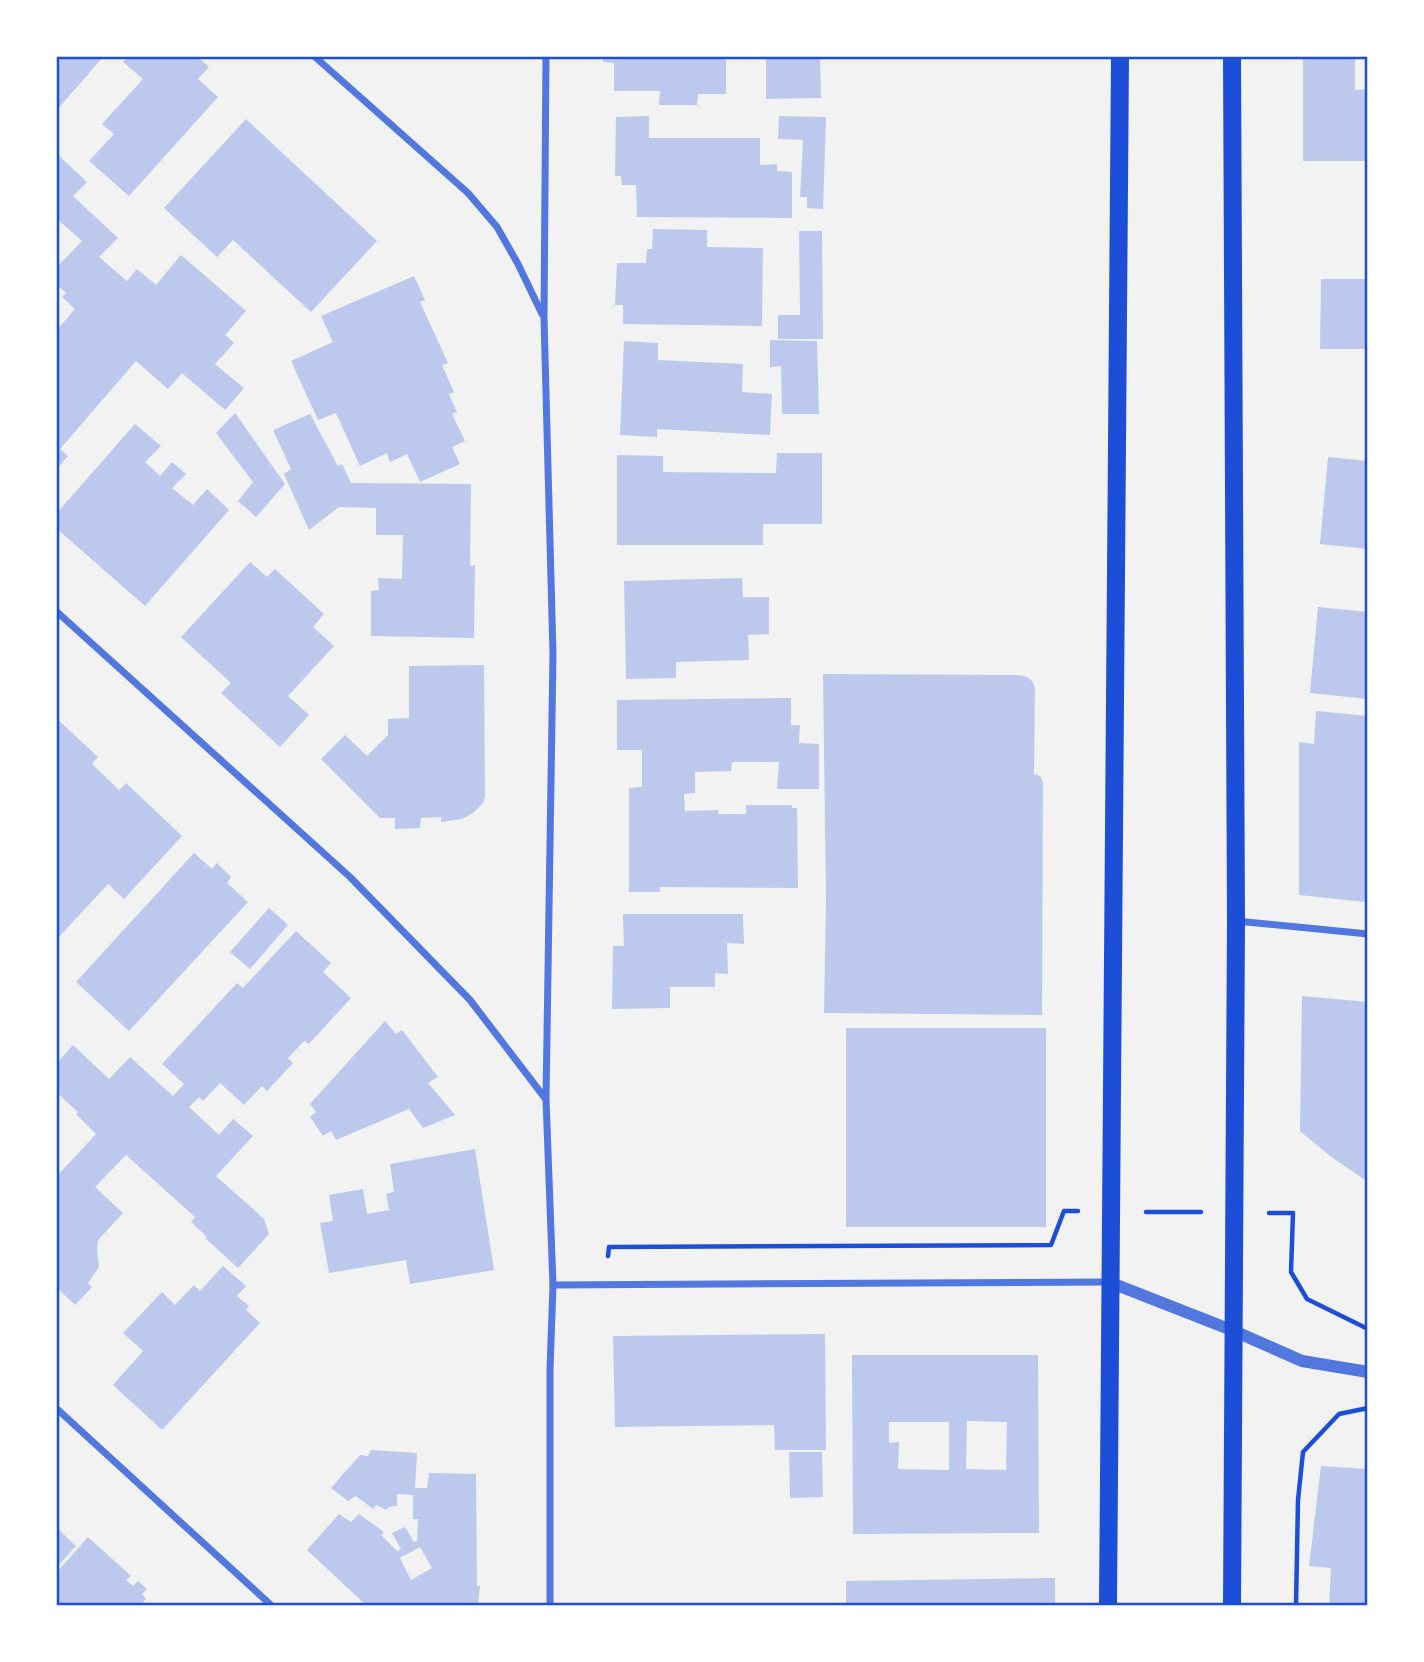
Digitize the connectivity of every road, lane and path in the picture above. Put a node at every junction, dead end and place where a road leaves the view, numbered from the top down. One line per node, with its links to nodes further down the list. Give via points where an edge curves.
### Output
1 (314, 56): 5 (street, via 468,193 502,236)
2 (545, 56): 5 (street)
3 (1120, 56): 10 (main road)
4 (1233, 56): 7 (main road)
5 (544, 318): 9 (street, via 553,654)
6 (56, 611): 9 (street, via 350,877 470,1000)
7 (1236, 921): 8 (street); 11 (main road)
8 (1368, 934)
9 (546, 1099): 13 (street)
10 (1110, 1211): 11 (path); 12 (main road); 14 (path, via 1064,1210 1051,1245 609,1247)
11 (1235, 1212): 15 (path, via 1293,1213 1291,1272 1307,1299); 16 (main road)
12 (1109, 1282): 14 (street); 16 (street); 22 (main road)
13 (553, 1284): 14 (street); 21 (street)
14 (606, 1285)
15 (1368, 1329)
16 (1234, 1331): 17 (street, via 1301,1361); 23 (main road)
17 (1368, 1372)
18 (56, 1408): 20 (street)
19 (1368, 1408): 24 (path, via 1339,1415 1303,1452)
20 (272, 1606)
21 (550, 1606)
22 (1108, 1606)
23 (1232, 1606)
24 (1296, 1606)

